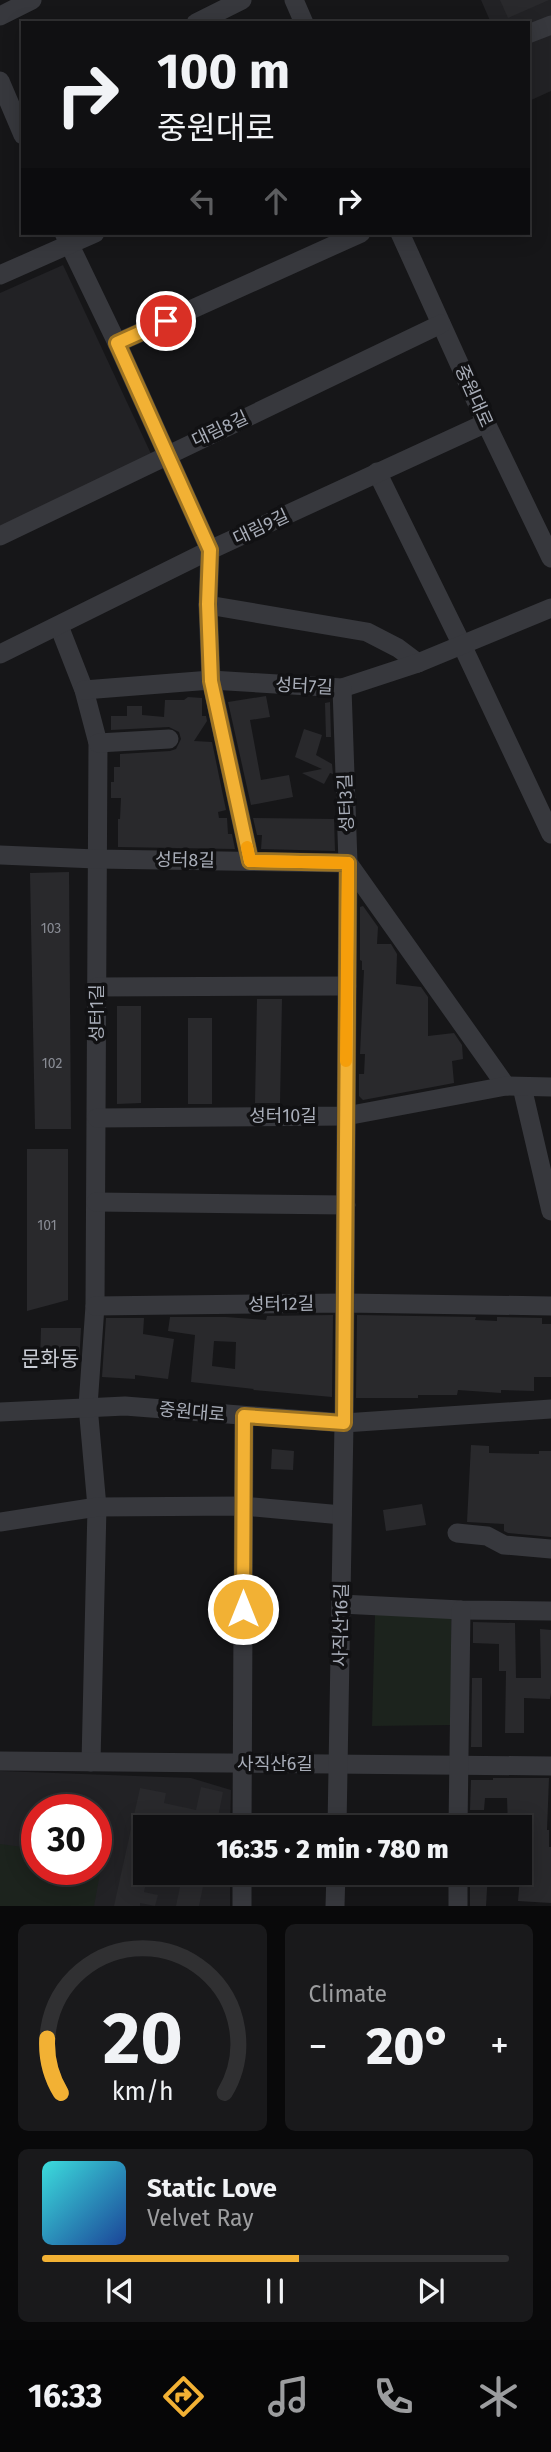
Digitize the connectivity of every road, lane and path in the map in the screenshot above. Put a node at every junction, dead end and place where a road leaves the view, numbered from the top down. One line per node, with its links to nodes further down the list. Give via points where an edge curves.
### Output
1 (32, 0): 4 (street)
2 (242, 0): 5 (street)
3 (294, 0): 6 (street)
4 (0, 16)
5 (200, 21)
6 (303, 21)
7 (551, 25): 8 (street)
8 (530, 33)
9 (0, 81): 10 (street)
10 (12, 113): 11 (street)
11 (21, 131)
12 (86, 235): 15 (street)
13 (357, 235): 18 (street)
14 (401, 235): 17 (street, 중원대로)
15 (67, 239): 16 (street); 18 (street)
16 (0, 275)
17 (441, 324): 19 (street, 중원대로); 20 (street, 대림8길)
18 (117, 343): 20 (street)
19 (486, 423): 21 (street, 대림9길); 22 (street, 중원대로)
20 (168, 454): 24 (street, 대림8길); 25 (street)
21 (377, 472): 25 (street, 대림9길); 30 (street)
22 (530, 515): 23 (street); 26 (street, 중원대로)
23 (551, 526)
24 (0, 536)
25 (210, 550): 27 (street); 29 (street, 대림9길)
26 (551, 558)
27 (208, 604): 32 (street, via 367,632); 33 (street)
28 (551, 608): 30 (street, 성터7길)
29 (60, 626): 31 (street, 대림9길); 35 (street, 성터1길)
30 (462, 645): 32 (street, 성터7길); 38 (street)
31 (0, 654)
32 (418, 663): 34 (street, 성터7길)
33 (211, 681): 34 (street, 성터7길); 35 (street, 성터7길); 41 (street)
34 (342, 688): 42 (street, 성터3길)
35 (84, 690): 37 (street, 성터1길)
36 (169, 739): 37 (street)
37 (98, 743): 40 (street, 성터1길)
38 (551, 834)
39 (0, 855): 40 (street, 성터8길)
40 (96, 859): 41 (street, 성터8길); 44 (street, 성터1길)
41 (250, 861): 42 (street, 성터8길)
42 (348, 863): 43 (street, 성터3길); 45 (street)
43 (347, 986): 44 (street); 47 (street, 성터3길)
44 (97, 987): 48 (street, 성터1길)
45 (514, 1086): 46 (street, 성터10길); 47 (street, 성터10길); 51 (street)
46 (551, 1087)
47 (346, 1116): 48 (street, 성터10길); 50 (street, 성터3길)
48 (97, 1118): 49 (street, 성터1길)
49 (96, 1202): 50 (street); 53 (street, 성터1길)
50 (346, 1205): 52 (street, 성터3길)
51 (551, 1211)
52 (345, 1303): 53 (street, 성터12길); 54 (street, 성터12길); 59 (street, 성터3길)
53 (95, 1306): 55 (street, 성터1길)
54 (551, 1306)
55 (88, 1406): 57 (street, 중원대로); 58 (street, 중원대로); 61 (street, 성터1길)
56 (551, 1409): 59 (street, 중원대로)
57 (0, 1412)
58 (244, 1416): 59 (street, 중원대로); 60 (street)
59 (344, 1423): 62 (street, 사직산16길)
60 (243, 1506): 61 (street); 62 (street); 72 (street)
61 (97, 1507): 63 (street); 70 (street, 성터1길)
62 (342, 1516): 66 (street, 사직산16길)
63 (0, 1522)
64 (457, 1533): 65 (street, via 487,1536 504,1545)
65 (551, 1549)
66 (341, 1604): 67 (street); 71 (street, 사직산16길)
67 (461, 1610): 68 (street); 73 (street)
68 (551, 1611)
69 (0, 1761): 70 (street, 사직산6길)
70 (91, 1762): 72 (street, 사직산6길)
71 (338, 1763): 72 (street, 사직산6길); 73 (street, 사직산6길); 76 (street, 사직산16길)
72 (242, 1764): 75 (street)
73 (458, 1765): 74 (street, 사직산6길); 77 (street)
74 (551, 1766)
75 (242, 1815)
76 (337, 1815)
77 (458, 1815)
78 (242, 1885): 81 (street)
79 (336, 1885): 82 (street)
80 (458, 1885): 83 (street)
81 (242, 1906)
82 (335, 1906)
83 (458, 1906)

